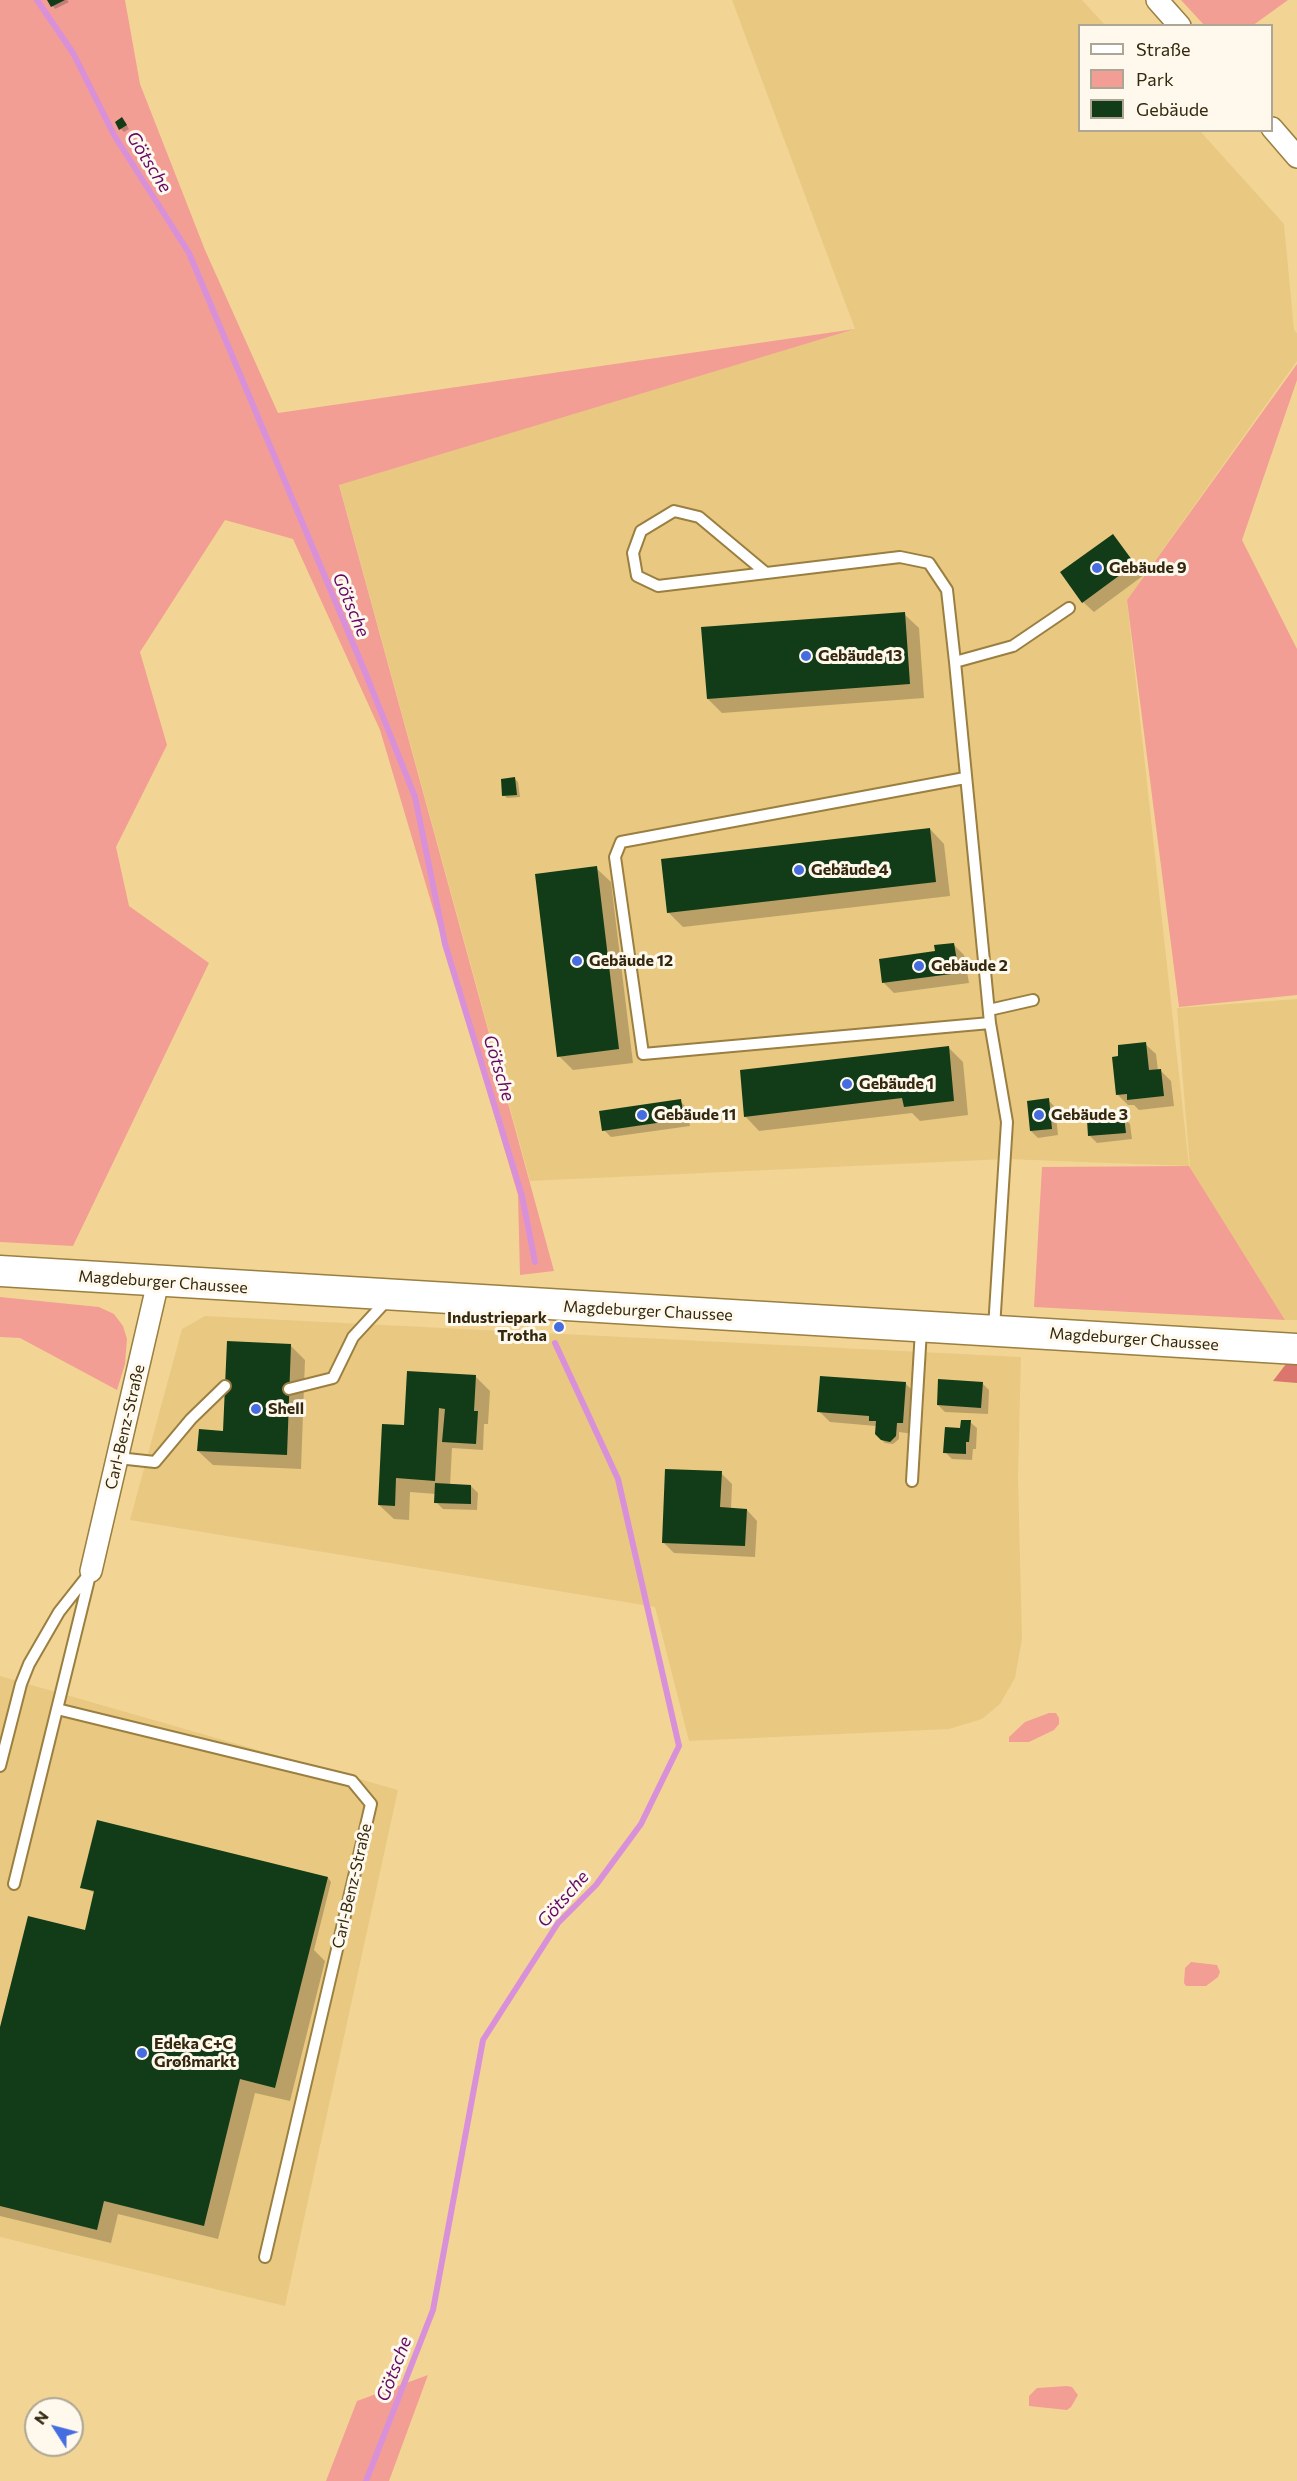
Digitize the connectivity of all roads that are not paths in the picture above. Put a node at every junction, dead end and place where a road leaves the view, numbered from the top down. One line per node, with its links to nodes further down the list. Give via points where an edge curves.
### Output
1 (1157, 0): 2 (street)
2 (1178, 24)
3 (1273, 129): 4 (street)
4 (1297, 157)
5 (766, 573): 5 (lane, via 658,586 637,576 633,554 641,531 674,511 699,516); 7 (lane, via 900,557 929,563 947,590)
6 (1069, 608): 7 (lane, via 1013,646)
7 (955, 662): 8 (lane)
8 (965, 778): 10 (lane); 11 (lane, via 621,842 615,857 643,1053)
9 (1033, 1000): 10 (lane)
10 (989, 1010): 11 (lane)
11 (990, 1023): 16 (lane, via 1007,1122)
12 (0, 1271): 13 (main road, Magdeburger Chaussee)
13 (158, 1282): 14 (main road, Magdeburger Chaussee); 20 (street, Carl-Benz-Straße)
14 (391, 1295): 15 (main road, Magdeburger Chaussee); 19 (lane, via 353,1337 333,1378)
15 (922, 1326): 16 (main road, Magdeburger Chaussee); 21 (lane)
16 (994, 1330): 17 (main road, Magdeburger Chaussee)
17 (1297, 1349)
18 (225, 1386): 20 (lane, via 155,1462)
19 (289, 1389)
20 (118, 1458): 22 (street, Carl-Benz-Straße)
21 (912, 1481)
22 (91, 1571): 23 (lane, Carl-Benz-Straße); 24 (lane, Carl-Benz-Straße, via 59,1612 29,1664)
23 (57, 1709): 25 (lane, Carl-Benz-Straße); 26 (lane, Carl-Benz-Straße, via 352,1781 371,1804)
24 (0, 1766)
25 (14, 1884)
26 (265, 2256)

